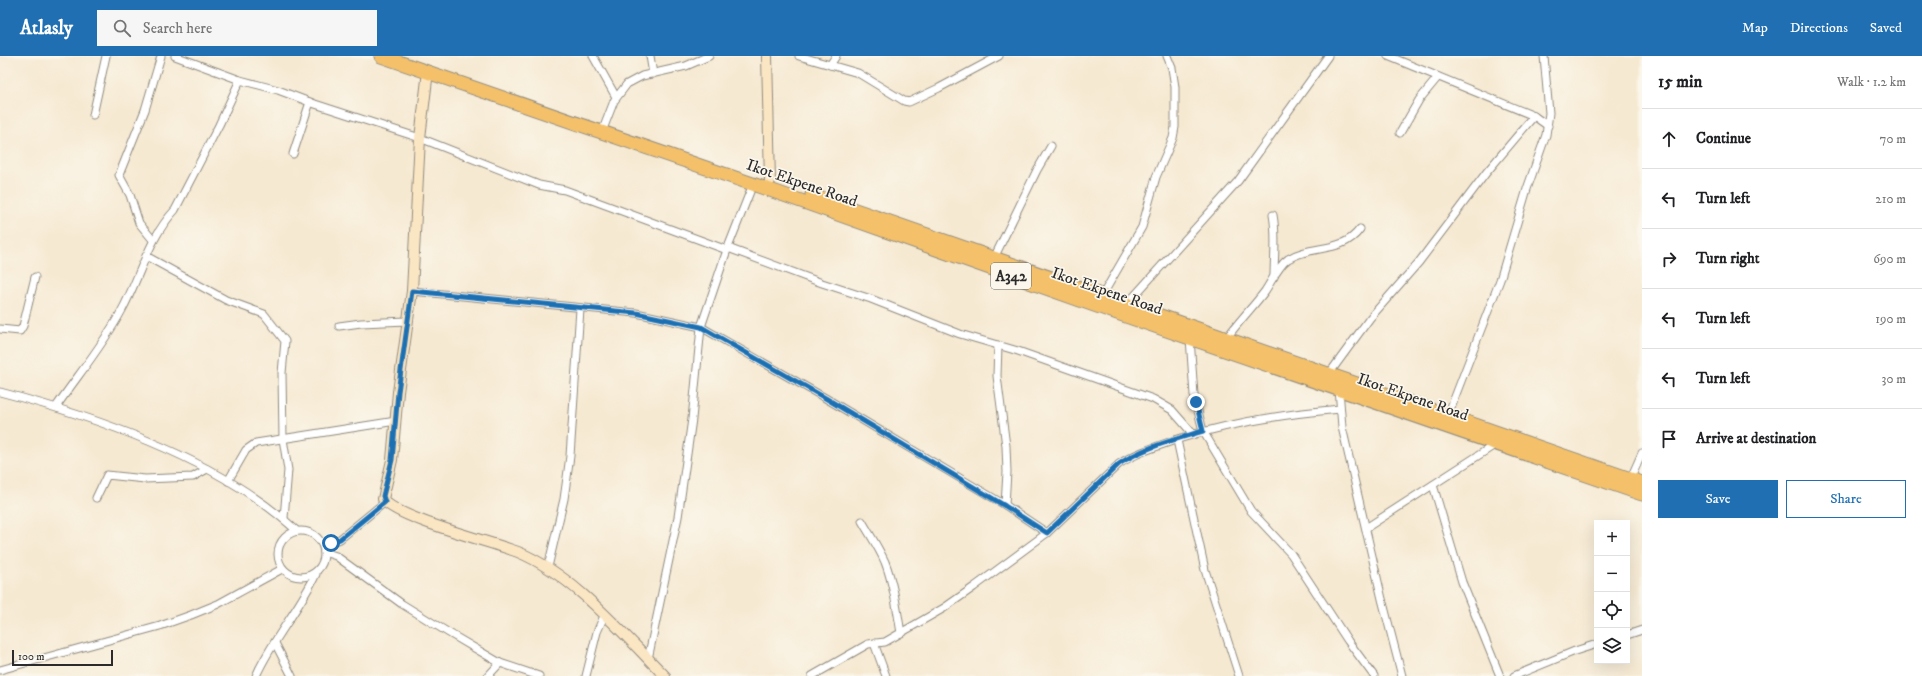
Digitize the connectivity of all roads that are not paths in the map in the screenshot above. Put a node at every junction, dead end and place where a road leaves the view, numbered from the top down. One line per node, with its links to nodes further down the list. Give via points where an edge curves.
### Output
1 (106, 56): 24 (street)
2 (161, 56): 36 (street, via 145,110 119,176 130,195 139,223)
3 (175, 56): 21 (street)
4 (381, 56): 18 (highway, Ikot Ekpene Road / A342)
5 (406, 56): 27 (highway, Ikot Ekpene Road / A342)
6 (593, 56): 22 (street)
7 (650, 56): 19 (street)
8 (709, 56): 19 (street, via 686,66)
9 (767, 56): 32 (street)
10 (799, 56): 17 (street)
11 (836, 56): 17 (street)
12 (999, 56): 17 (street, via 909,102 858,73)
13 (1167, 56): 43 (street, via 1175,87 1173,138 1156,177 1142,227)
14 (1328, 56): 44 (street, via 1238,181)
15 (1391, 56): 20 (street)
16 (1544, 56): 26 (street)
17 (830, 65)
18 (428, 71): 27 (highway, Ikot Ekpene Road / A342); 29 (street)
19 (653, 74): 22 (street, via 642,76 627,84)
20 (1438, 77): 25 (street); 28 (street, via 1419,100)
21 (240, 80): 23 (street); 36 (street, via 175,210)
22 (616, 97): 27 (street)
23 (310, 102): 29 (street); 31 (street)
24 (93, 115)
25 (1534, 116): 26 (street); 53 (street, via 1486,173 1419,262 1370,318)
26 (1548, 126): 58 (street, via 1500,280)
27 (604, 128): 32 (highway, Ikot Ekpene Road / A342); 33 (highway, Ikot Ekpene Road / A342)
28 (1400, 133)
29 (420, 138): 37 (street, via 539,185 565,190); 42 (street)
30 (1051, 146): 39 (street)
31 (293, 154)
32 (770, 181): 39 (highway, Ikot Ekpene Road / A342)
33 (753, 184): 37 (street); 50 (highway, Ikot Ekpene Road / A342)
34 (1273, 215): 41 (street, via 1276,229)
35 (1360, 229): 41 (street, via 1354,237 1343,244 1295,255 1287,260)
36 (153, 240): 38 (street)
37 (728, 249): 48 (street); 52 (street, via 871,299 960,334)
38 (146, 256): 56 (street, via 123,309); 62 (street, via 226,300 257,310 270,320 286,345 282,373)
39 (994, 258): 43 (highway, Ikot Ekpene Road / A342)
40 (35, 277): 49 (street, via 20,331)
41 (1274, 277): 51 (street)
42 (412, 291): 45 (street); 46 (street)
43 (1102, 296): 44 (highway, Ikot Ekpene Road / A342)
44 (1127, 304): 51 (highway, Ikot Ekpene Road / A342)
45 (580, 309): 48 (street, via 636,313); 80 (street, via 570,456 564,499)
46 (408, 321): 47 (street); 59 (street)
47 (339, 326)
48 (701, 327): 73 (street); 90 (street, via 692,419 678,517)
49 (0, 329)
50 (1190, 338): 54 (highway, Ikot Ekpene Road / A342); 60 (street, via 1194,395)
51 (1226, 339): 53 (highway, Ikot Ekpene Road / A342)
52 (998, 345): 61 (street, via 1153,399 1172,410); 73 (street, via 998,376 1006,446)
53 (1328, 374): 58 (highway, Ikot Ekpene Road / A342)
54 (1339, 389): 57 (street); 64 (highway, Ikot Ekpene Road / A342)
55 (0, 392): 56 (street)
56 (56, 407): 66 (street, via 123,431)
57 (1340, 409): 60 (street, via 1282,415); 76 (street)
58 (1448, 416): 69 (highway, Ikot Ekpene Road / A342)
59 (396, 421): 62 (street); 72 (street, via 392,460 383,496)
60 (1203, 431): 61 (street); 102 (street, via 1251,511 1291,554)
61 (1193, 434): 63 (street)
62 (283, 439): 67 (street, via 251,446); 74 (street, via 288,470)
63 (1177, 440): 78 (street, via 1146,450 1119,464); 101 (street, via 1205,570)
64 (1496, 444): 68 (street); 69 (highway, Ikot Ekpene Road / A342)
65 (1642, 453): 69 (street)
66 (207, 470): 67 (street); 71 (street, via 192,477 145,479 107,475)
67 (228, 481): 74 (street)
68 (1433, 484): 76 (street); 104 (street, via 1462,582)
69 (1632, 484): 70 (highway, Ikot Ekpene Road / A342)
70 (1642, 494)
71 (96, 498)
72 (385, 502): 79 (street); 80 (street, via 418,519 518,552)
73 (1005, 506): 78 (street)
74 (284, 518): 77 (street)
75 (862, 521): 85 (street, via 878,547 890,577)
76 (1366, 528): 103 (street)
77 (297, 531): 79 (street, via 310,532 319,539); 81 (street, via 287,535 279,545 277,557)
78 (1047, 533): 85 (street, via 974,587)
79 (324, 549): 82 (street, via 324,558); 91 (street, via 402,604)
80 (548, 567): 83 (street)
81 (282, 568): 82 (street, via 291,576); 92 (street, via 191,616)
82 (316, 574): 87 (street)
83 (604, 616): 90 (street); 97 (street, via 597,632)
84 (1642, 630): 86 (street)
85 (901, 633): 88 (street, via 885,642)
86 (1630, 634)
87 (274, 643): 93 (street); 94 (street)
88 (874, 643): 99 (street); 100 (street)
89 (1594, 645): 105 (street)
90 (648, 659): 98 (street)
91 (500, 663): 95 (street); 96 (street)
92 (0, 670)
93 (256, 676)
94 (292, 676)
95 (488, 676)
96 (539, 676)
97 (586, 676)
98 (665, 676)
99 (812, 676)
100 (886, 676)
101 (1239, 676)
102 (1374, 676)
103 (1402, 676)
104 (1500, 676)
105 (1514, 676)

